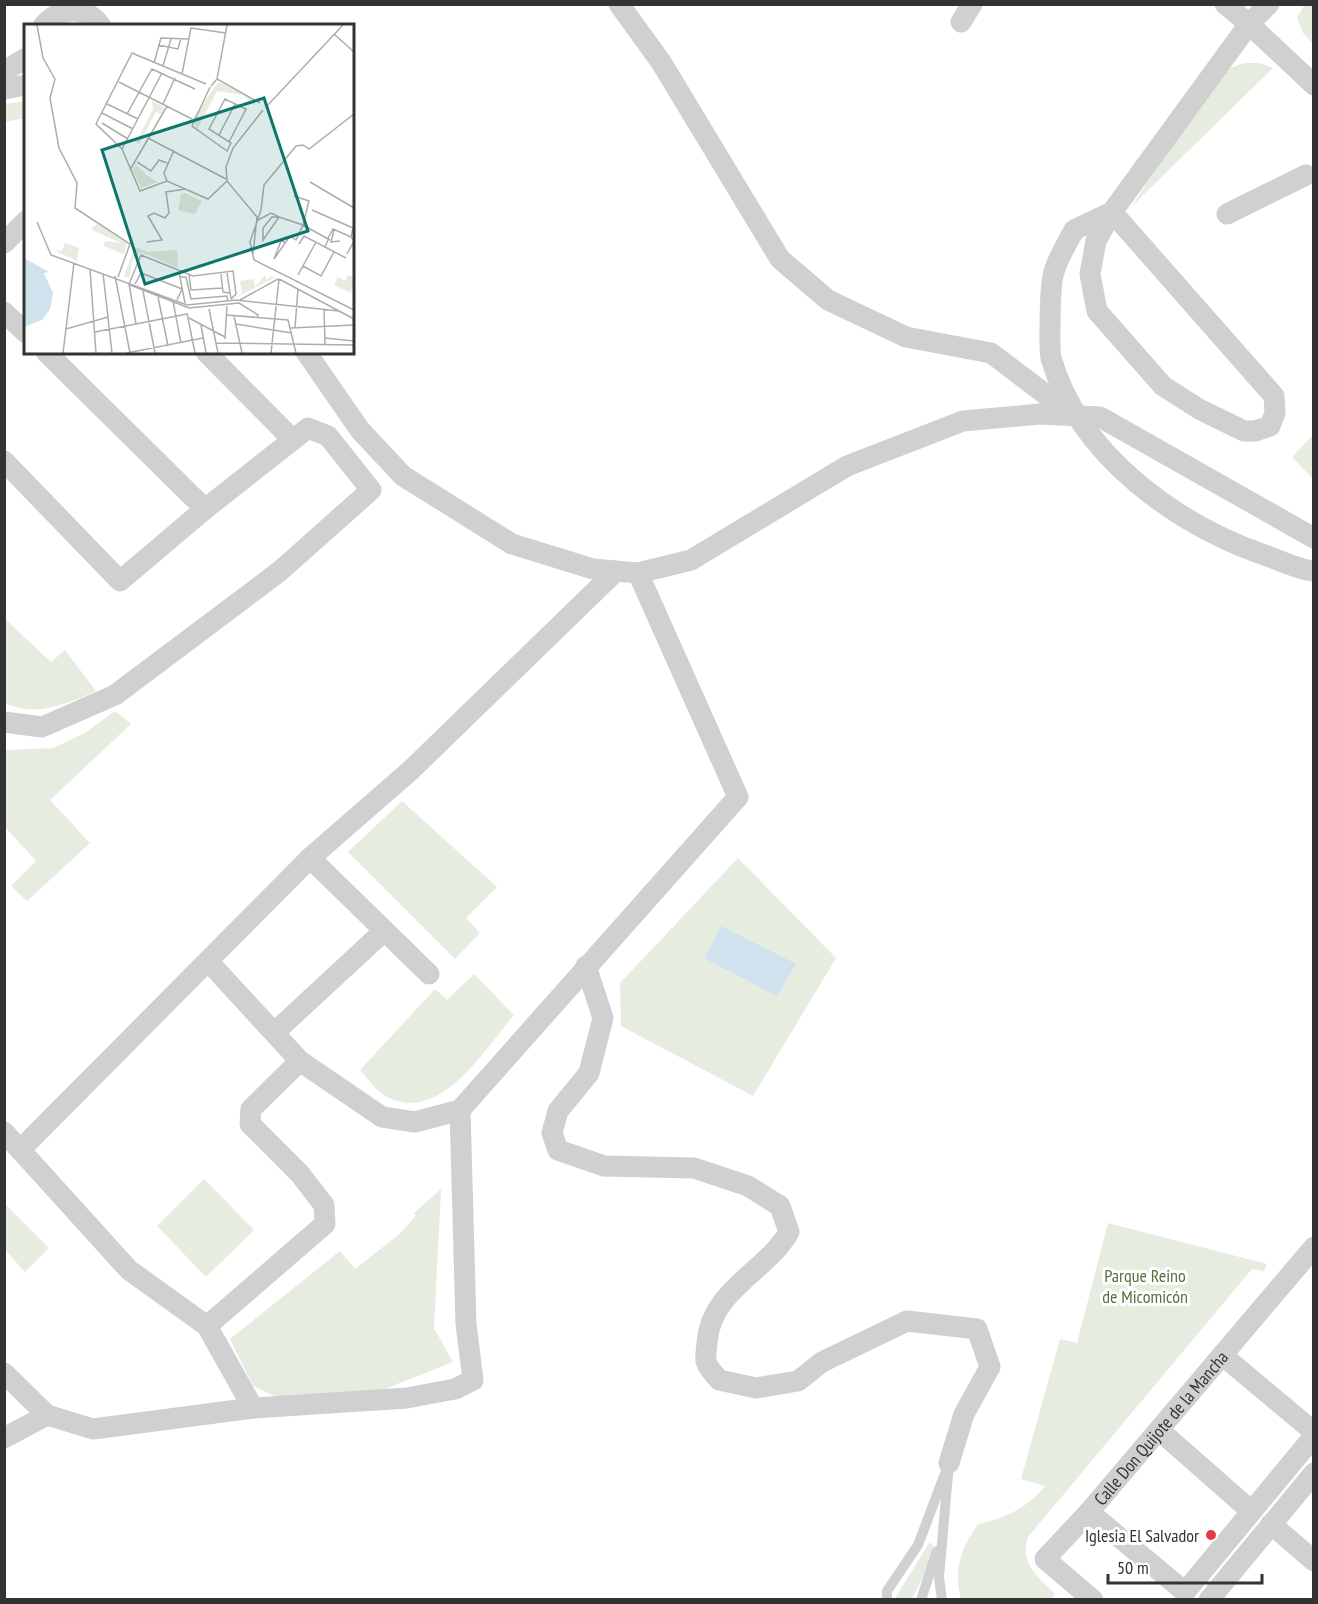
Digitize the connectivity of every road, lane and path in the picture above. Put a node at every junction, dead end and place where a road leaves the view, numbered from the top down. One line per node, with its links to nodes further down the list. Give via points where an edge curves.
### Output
1 (619, 4): 22 (street, via 661,62 780,259 828,300 906,337 991,353)
2 (1269, 4): 6 (street)
3 (1226, 5): 6 (street)
4 (91, 15): 5 (street, via 70,11)
5 (48, 16)
6 (1249, 24): 10 (street); 13 (street)
7 (24, 59): 8 (street)
8 (4, 71)
9 (24, 85): 11 (street)
10 (1314, 85)
11 (4, 89)
12 (1311, 178): 14 (street)
13 (1112, 212): 13 (street, via 1274,396 1275,413 1270,426 1244,431 1163,386 1097,311 1090,274 1096,241); 22 (street, via 1074,230 1053,276 1051,356)
14 (1227, 214)
15 (24, 223): 16 (street)
16 (4, 243)
17 (4, 312): 18 (street)
18 (24, 331)
19 (48, 354): 25 (street)
20 (208, 354): 23 (street)
21 (307, 354): 27 (street, via 360,430 403,476 512,544 593,569)
22 (1077, 417): 26 (street, via 1100,417); 28 (street, via 1097,444 1134,481 1198,525 1250,550); 29 (street, via 1040,414 963,421 847,466 691,560)
23 (293, 440): 25 (street); 30 (street, via 308,428 328,435 371,490 280,571 115,695 42,727)
24 (4, 461): 25 (street, via 120,581)
25 (205, 509)
26 (1314, 538)
27 (616, 571): 29 (street); 31 (street, via 411,770)
28 (1314, 571)
29 (638, 573): 34 (street, via 738,797)
30 (4, 722)
31 (310, 858): 32 (street); 33 (street)
32 (384, 931): 35 (street); 36 (street)
33 (208, 961): 36 (street); 40 (street)
34 (586, 966): 38 (street); 51 (street, via 603,1018 589,1073 558,1111 552,1133 558,1150 604,1166 694,1168 748,1186 780,1206 789,1232 781,1247 733,1288 711,1322 706,1362 719,1380 756,1388 798,1381 822,1362 907,1321 977,1329 990,1368 964,1414)
35 (429, 974)
36 (275, 1032): 37 (street)
37 (300, 1061): 38 (street, via 382,1117 416,1122); 43 (street, via 251,1108 250,1124 300,1174 324,1205 325,1224)
38 (460, 1110): 46 (street, via 466,1324 473,1380 455,1389 407,1398)
39 (4, 1132): 40 (street)
40 (20, 1150): 43 (street, via 129,1270)
41 (1314, 1247): 42 (street, Calle Don Quijote de la Mancha)
42 (1306, 1265): 44 (street, Calle Don Quijote de la Mancha)
43 (207, 1326): 46 (street)
44 (1222, 1355): 48 (street, Calle Don Quijote de la Mancha); 49 (street)
45 (4, 1373): 47 (street)
46 (253, 1408): 47 (street, via 93,1429)
47 (46, 1415): 50 (street)
48 (1159, 1430): 53 (street); 54 (street, Calle Don Quijote de la Mancha)
49 (1314, 1434): 53 (street)
50 (4, 1438)
51 (949, 1463): 56 (lane); 58 (lane, via 918,1545)
52 (1314, 1473): 55 (street)
53 (1251, 1511): 54 (street, via 1185,1592)
54 (1089, 1512): 62 (street, Calle Don Quijote de la Mancha, via 1045,1559)
55 (1271, 1524): 57 (street); 63 (street)
56 (943, 1531): 60 (lane); 61 (lane, via 939,1577)
57 (1314, 1561)
58 (887, 1595): 59 (lane)
59 (878, 1599)
60 (921, 1599)
61 (942, 1599)
62 (1093, 1599)
63 (1209, 1599)

